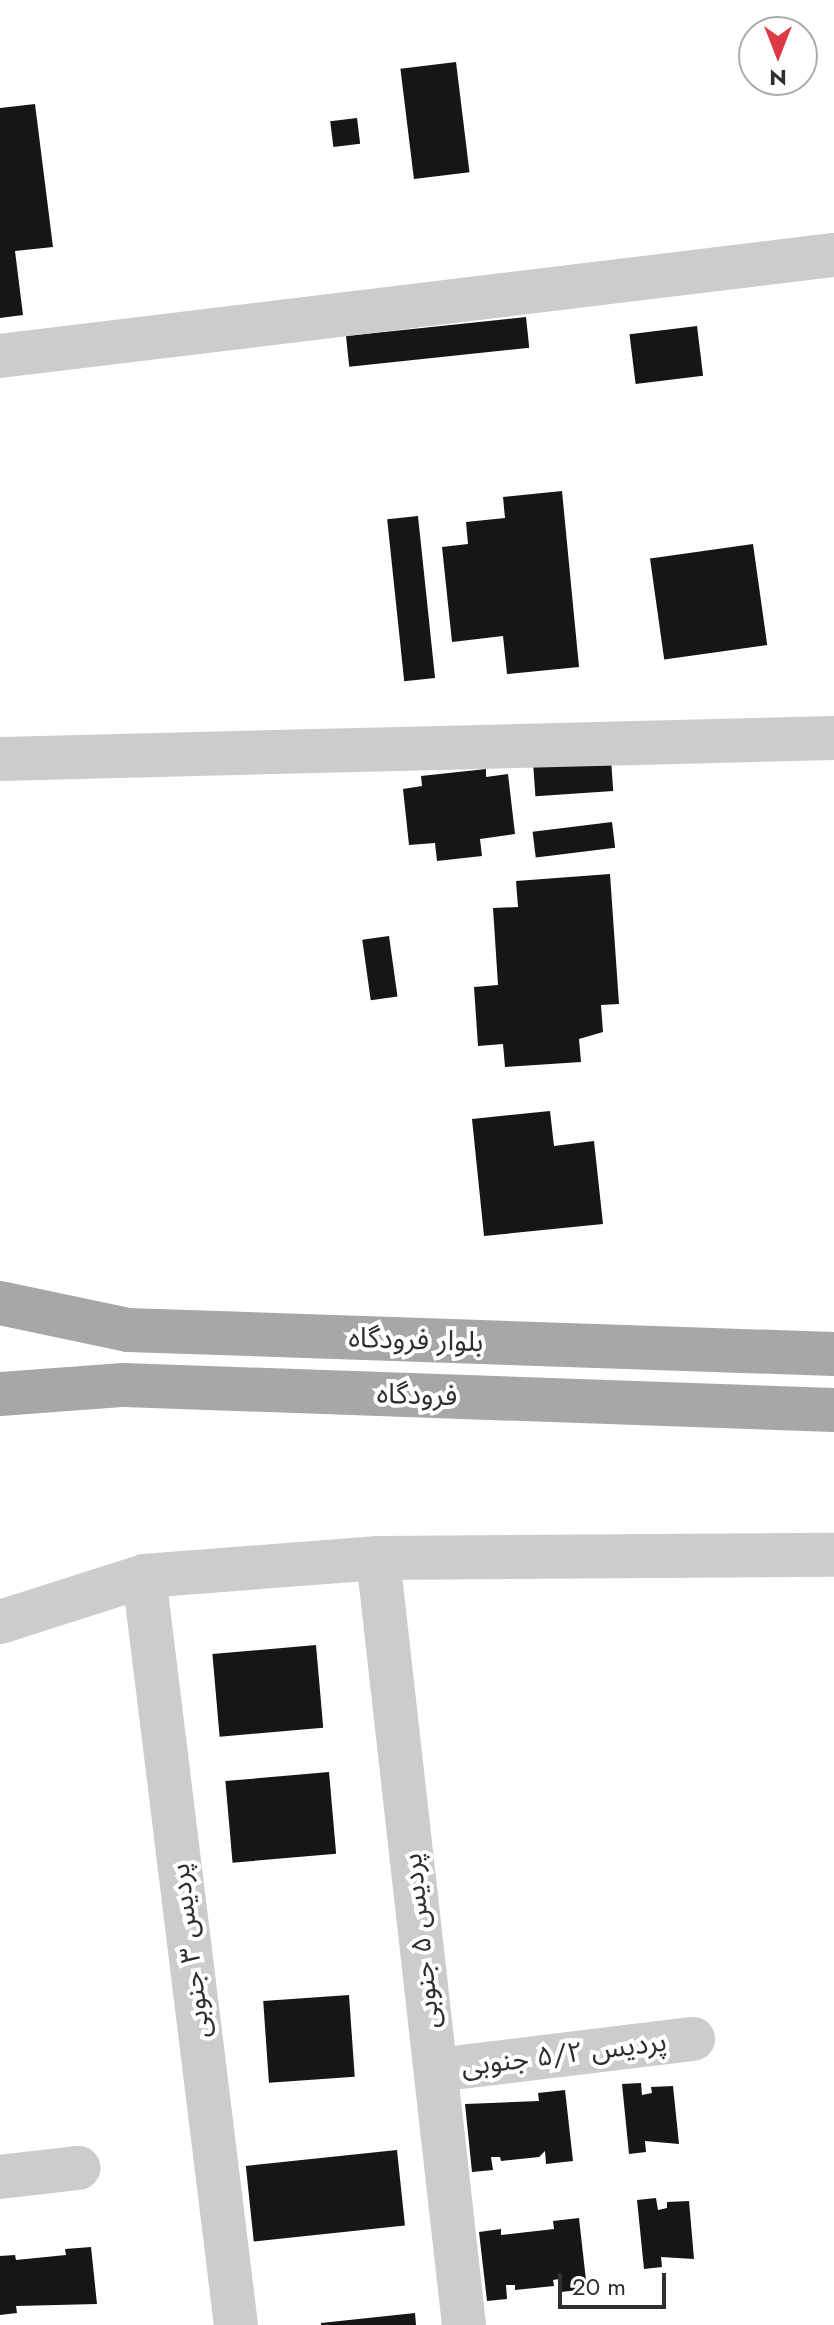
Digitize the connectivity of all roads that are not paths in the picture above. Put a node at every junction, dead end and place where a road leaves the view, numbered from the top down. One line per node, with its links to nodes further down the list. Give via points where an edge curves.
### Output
1 (834, 255): 2 (lane)
2 (0, 356)
3 (834, 738): 4 (lane)
4 (0, 759)
5 (0, 1303): 6 (main road, بلوار فرودگاه, via 128,1330)
6 (834, 1354)
7 (0, 1394): 8 (main road, فرودگاه, via 124,1385)
8 (834, 1410)
9 (834, 1555): 10 (lane)
10 (378, 1558): 11 (lane); 14 (lane, پردیس ۵ جنوبی)
11 (144, 1576): 12 (lane); 17 (lane, پردیس ۳ جنوبی)
12 (0, 1622)
13 (693, 2039): 14 (lane, پردیس ۵/۲ جنوبی)
14 (436, 2070): 18 (lane, پردیس ۵ جنوبی)
15 (78, 2168): 16 (lane)
16 (0, 2177)
17 (236, 2325)
18 (464, 2325)

